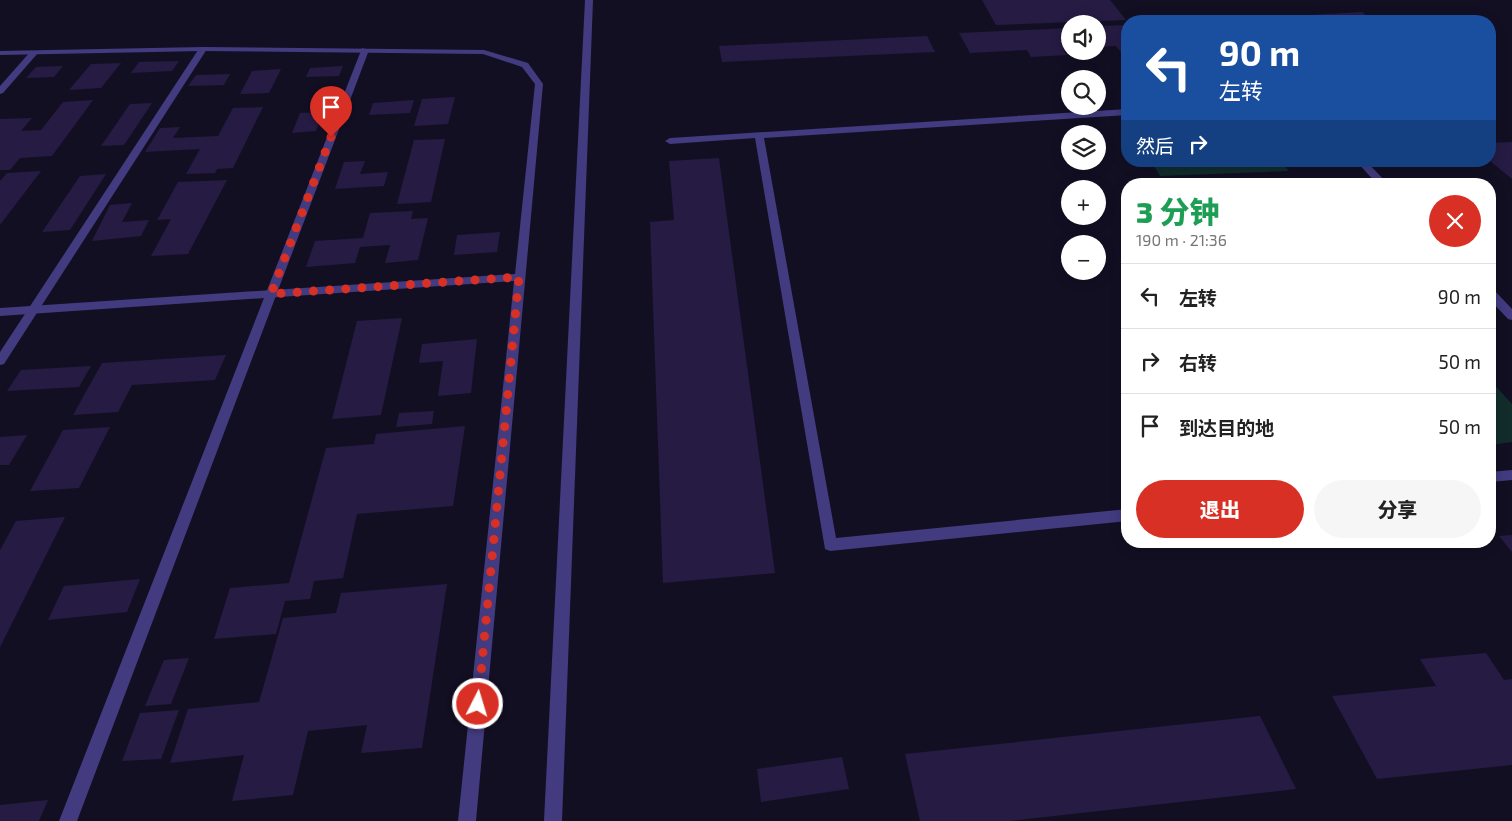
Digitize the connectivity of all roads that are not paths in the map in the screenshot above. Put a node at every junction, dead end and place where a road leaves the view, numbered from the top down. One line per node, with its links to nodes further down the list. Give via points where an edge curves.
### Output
1 (589, 0): 24 (street)
2 (202, 49): 3 (street); 5 (street); 15 (street)
3 (365, 50): 12 (street, via 484,52 525,66 539,84); 13 (street)
4 (0, 53): 5 (street)
5 (34, 53): 6 (street)
6 (0, 91)
7 (1121, 112): 8 (street)
8 (759, 135): 9 (street); 21 (street, via 830,545)
9 (670, 141)
10 (1367, 167): 11 (street)
11 (1377, 178)
12 (519, 277): 13 (street); 23 (street)
13 (271, 294): 15 (street); 22 (street)
14 (1496, 299): 17 (street)
15 (34, 309): 16 (street); 18 (street)
16 (0, 312)
17 (1512, 316)
18 (0, 361)
19 (1512, 475): 20 (street)
20 (1496, 476)
21 (1121, 515)
22 (68, 821)
23 (467, 821)
24 (553, 821)

